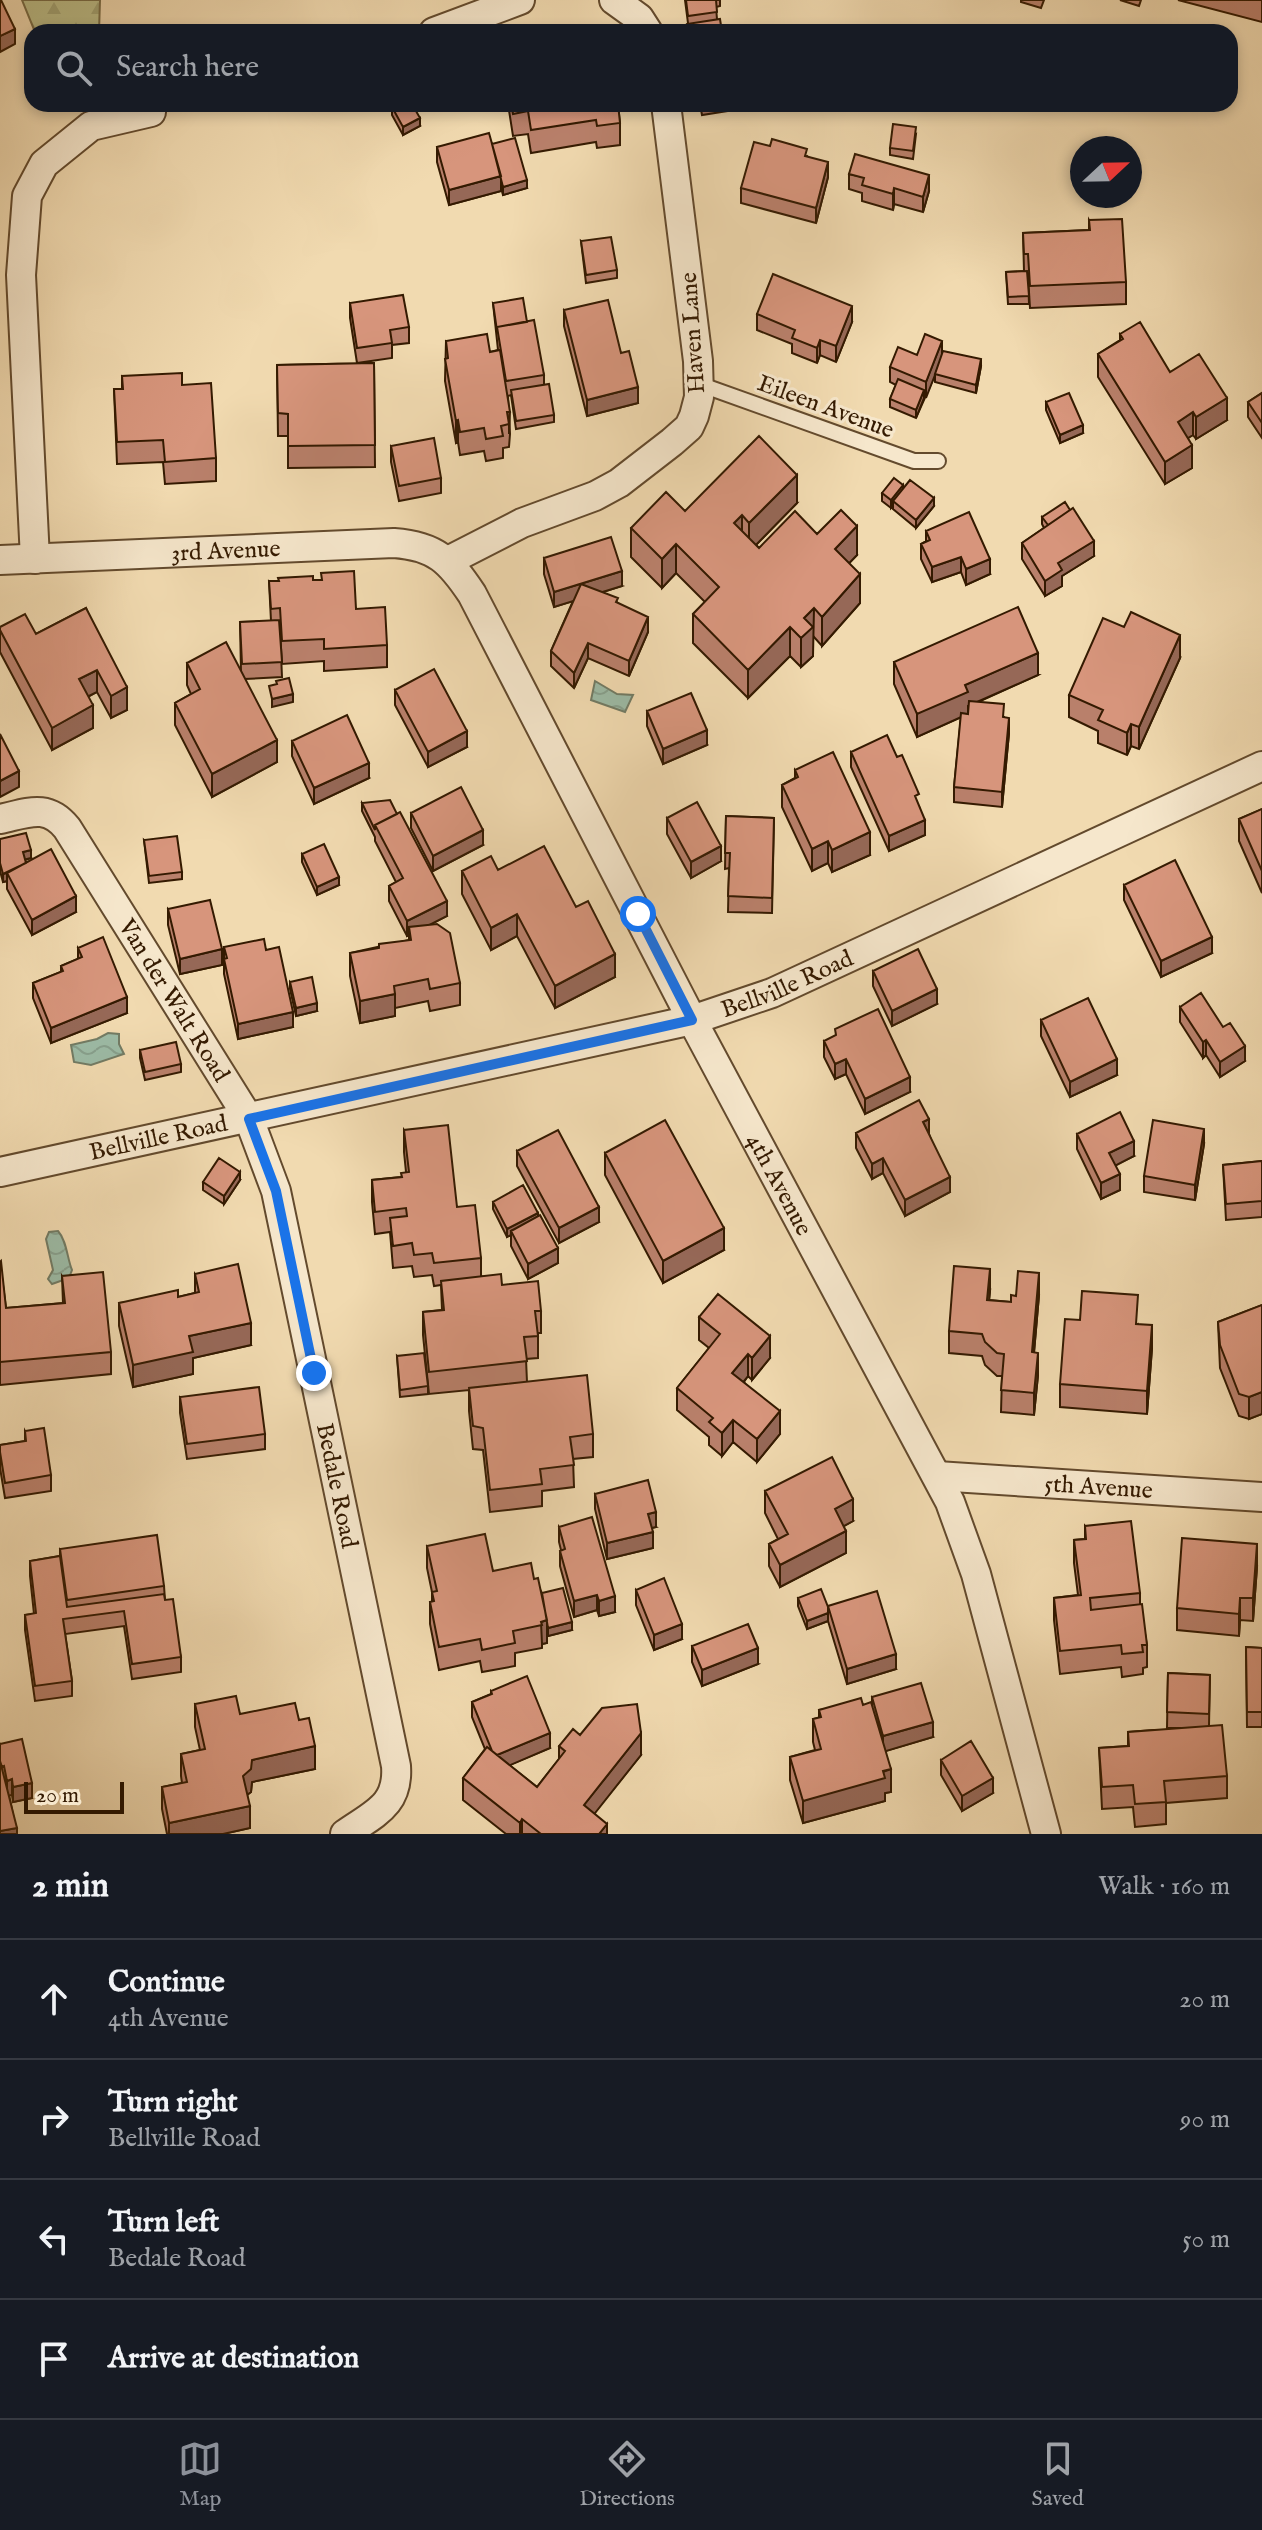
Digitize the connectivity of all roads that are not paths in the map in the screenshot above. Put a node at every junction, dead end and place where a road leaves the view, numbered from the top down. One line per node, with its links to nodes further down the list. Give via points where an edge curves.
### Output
1 (520, 0): 3 (street)
2 (614, 0): 4 (street)
3 (456, 24)
4 (643, 24)
5 (151, 112): 9 (street, via 91,126 44,164 27,196 21,275)
6 (667, 112): 7 (street, Haven Lane)
7 (699, 384): 8 (lane, Eileen Avenue, via 914,461); 11 (street, Haven Lane, via 689,427 627,477)
8 (938, 461)
9 (35, 559): 10 (street, 3rd Avenue); 11 (street, 3rd Avenue, via 394,543 423,547)
10 (0, 560)
11 (448, 561): 14 (street, 4th Avenue, via 472,594)
12 (1262, 766): 14 (street, Bellville Road, via 772,993)
13 (0, 819): 15 (street, Van der Walt Road, via 39,811 58,817)
14 (692, 1020): 15 (street, Bellville Road); 17 (street, 4th Avenue)
15 (249, 1119): 16 (street, Bellville Road); 19 (street, Bedale Road, via 276,1191 396,1766 396,1785 386,1804)
16 (0, 1172)
17 (937, 1476): 18 (street, 5th Avenue); 20 (street, 4th Avenue, via 976,1574)
18 (1262, 1497)
19 (345, 1834)
20 (1046, 1834)

